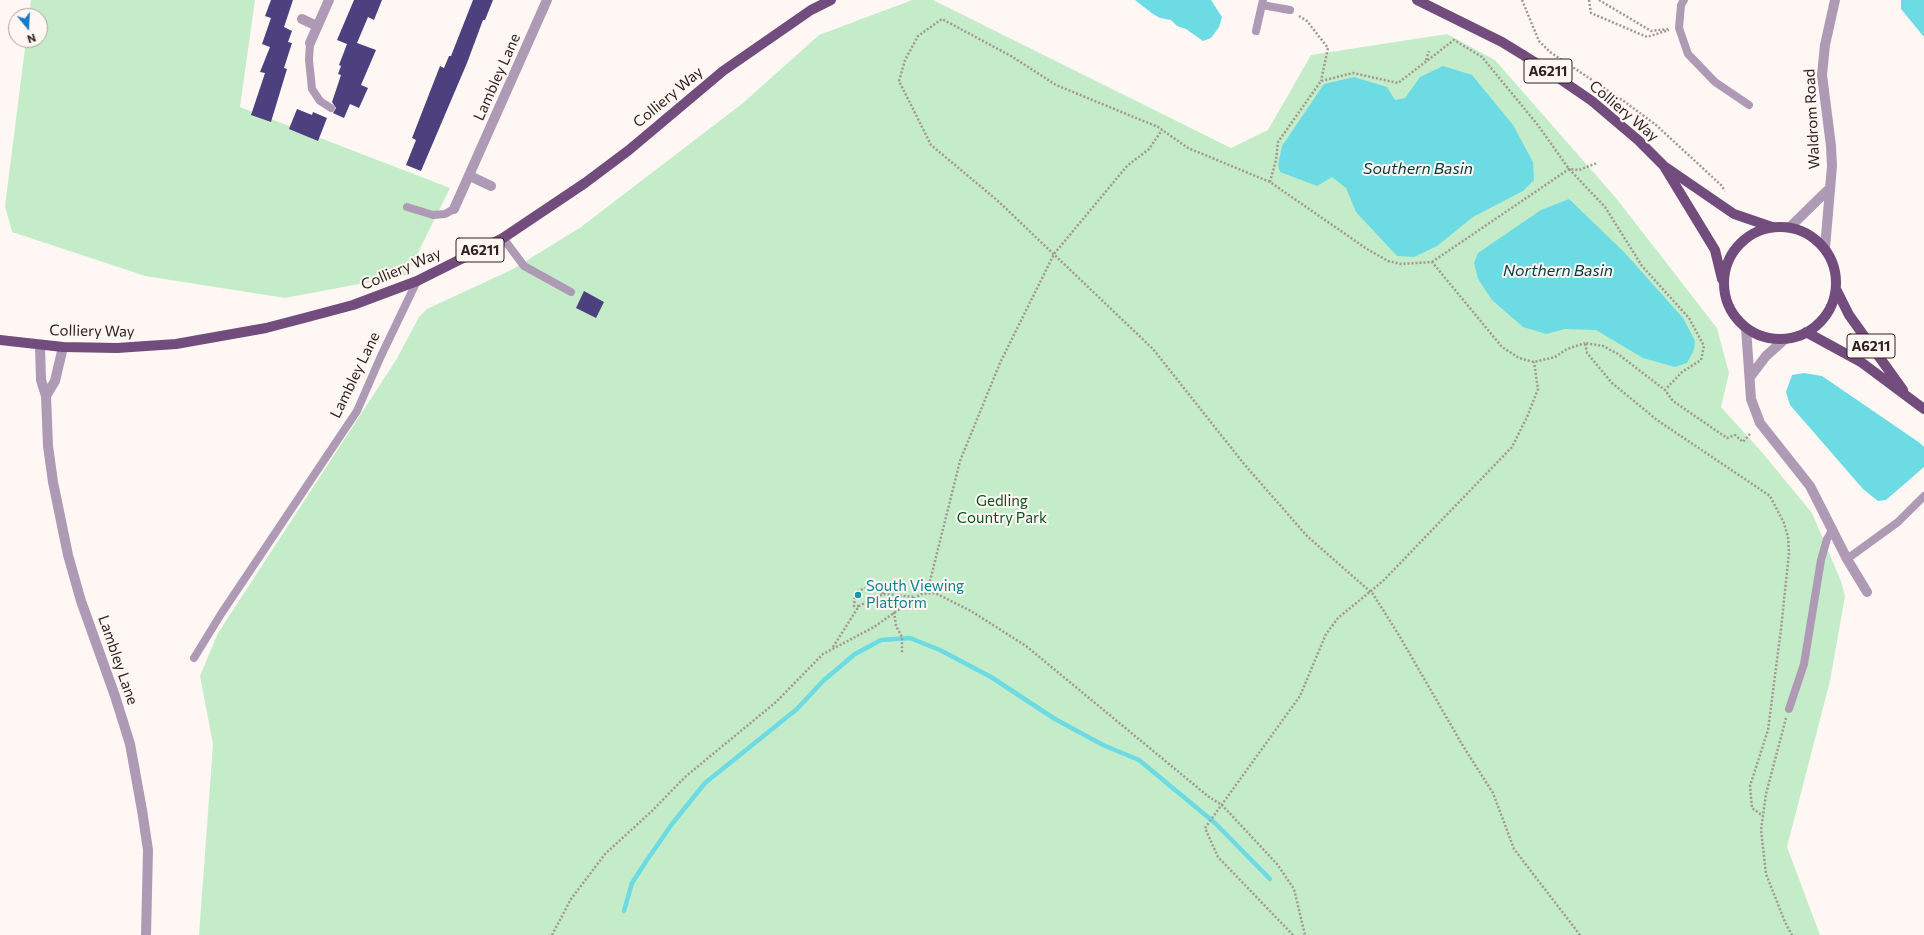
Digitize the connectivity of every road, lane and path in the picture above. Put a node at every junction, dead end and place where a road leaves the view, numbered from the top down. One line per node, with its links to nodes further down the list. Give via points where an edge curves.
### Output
1 (329, 0): 13 (street)
2 (547, 0): 26 (street, Lambley Lane)
3 (831, 0): 35 (main road, Colliery Way / A6211, via 811,10 723,71 629,150)
4 (1417, 0): 24 (main road, Colliery Way / A6211, via 1502,42 1541,66 1592,101)
5 (1522, 0): 30 (path, via 1539,41 1550,52 1656,125 1721,184)
6 (1589, 0): 14 (path, via 1591,13 1647,37)
7 (1599, 0): 14 (path, via 1650,31)
8 (1684, 0): 14 (lane, via 1681,5)
9 (1835, 0): 29 (street, Waldrom Road, via 1825,45 1822,75 1831,146 1832,166)
10 (1262, 2): 11 (lane); 15 (lane)
11 (1290, 10): 19 (path, via 1307,21 1328,48)
12 (302, 19): 13 (street)
13 (317, 26): 16 (street)
14 (1679, 28): 20 (lane, via 1688,54 1716,82)
15 (1256, 31)
16 (310, 42): 21 (lane, via 312,88 320,101)
17 (1429, 52): 18 (path)
18 (1426, 61): 19 (path, via 1398,83 1354,73); 25 (path, via 1454,40 1482,57)
19 (1321, 81): 27 (path, via 1278,142)
20 (1749, 105)
21 (330, 108)
22 (1162, 130): 27 (path, via 1188,148); 37 (path, via 1149,148 1127,166); 37 (path, via 1056,85 1011,56 942,19 918,36 899,81 931,145 998,201)
23 (1597, 163): 25 (path, via 1579,170)
24 (1664, 166): 33 (main road, Colliery Way / A6211, via 1734,214); 40 (main road, Colliery Way / A6211, via 1715,250)
25 (1569, 169): 38 (path); 52 (path, via 1605,207 1642,266 1689,318 1704,346 1701,360 1682,372)
26 (470, 176): 28 (street); 32 (street, Lambley Lane)
27 (1270, 182): 38 (path, via 1388,261 1401,264)
28 (491, 186)
29 (1828, 189): 34 (street, Waldrom Road); 36 (street, Waldrom Road)
30 (1725, 191)
31 (407, 208): 32 (lane, via 433,215 445,214)
32 (454, 209)
33 (1772, 227): 34 (main road); 40 (main road, via 1754,232 1733,250 1725,270)
34 (1790, 227): 36 (main road, via 1808,233)
35 (503, 238): 39 (main road, Colliery Way / A6211); 42 (lane, via 524,266)
36 (1825, 248): 41 (main road, via 1836,273)
37 (1054, 254): 60 (path, via 1153,349 1244,464 1307,536); 62 (path, via 1000,363 960,461)
38 (1432, 262): 50 (path, via 1502,347 1519,358)
39 (417, 281): 49 (main road, Colliery Way / A6211, via 353,305 258,330 176,344 117,348); 69 (lane, Lambley Lane, via 357,411)
40 (1723, 287): 43 (main road, via 1731,311)
41 (1836, 289): 44 (main road, via 1824,318); 54 (main road, A6211, via 1849,316)
42 (571, 292)
43 (1746, 328): 45 (main road, via 1763,336); 51 (street)
44 (1806, 332): 45 (main road); 54 (main road, A6211, via 1861,362)
45 (1785, 339): 51 (street, via 1766,356)
46 (0, 340): 48 (main road, Colliery Way / A6211)
47 (1585, 343): 50 (path, via 1567,349 1555,357); 52 (path, via 1603,346 1618,354); 72 (path, via 1587,353 1612,383 1657,420 1770,496 1784,523 1789,553 1768,730 1750,786 1752,808)
48 (40, 346): 49 (main road, Colliery Way / A6211); 53 (street, Lambley Lane, via 41,380)
49 (63, 347): 53 (street, via 55,381)
50 (1534, 362): 60 (path, via 1538,389 1512,447 1383,581)
51 (1750, 377): 58 (street, via 1752,399 1760,423 1810,486)
52 (1665, 390): 56 (path, via 1673,401 1727,438 1735,435 1744,442)
53 (46, 396): 73 (street, Lambley Lane, via 48,446 68,555 130,744 148,850)
54 (1911, 399): 55 (main road, A6211)
55 (1924, 409)
56 (1750, 434)
57 (1924, 496): 59 (lane, via 1898,522)
58 (1833, 529): 59 (street); 70 (lane, via 1821,560 1804,664)
59 (1847, 559): 61 (street)
60 (1369, 591): 71 (path, via 1338,618 1326,634 1300,696); 77 (path, via 1400,637 1492,793 1514,849)
61 (1867, 592)
62 (927, 593): 64 (path); 71 (path, via 935,593 971,611 1026,646)
63 (883, 594): 64 (path); 65 (path); 65 (path, via 880,589 870,586 858,591 854,606)
64 (916, 597): 66 (path)
65 (859, 606): 67 (path)
66 (894, 612): 67 (path, via 874,627); 68 (path, via 896,626 902,637)
67 (832, 648): 74 (path, via 776,702 685,777 605,854 571,899)
68 (902, 653)
69 (194, 658)
70 (1789, 709): 72 (path, via 1766,794)
71 (1222, 805): 75 (path, via 1205,828 1218,857); 76 (path, via 1277,864 1294,889)
72 (1763, 816): 78 (path, via 1761,830 1766,874)
73 (146, 935)
74 (552, 935)
75 (1293, 935)
76 (1305, 935)
77 (1580, 935)
78 (1792, 935)

